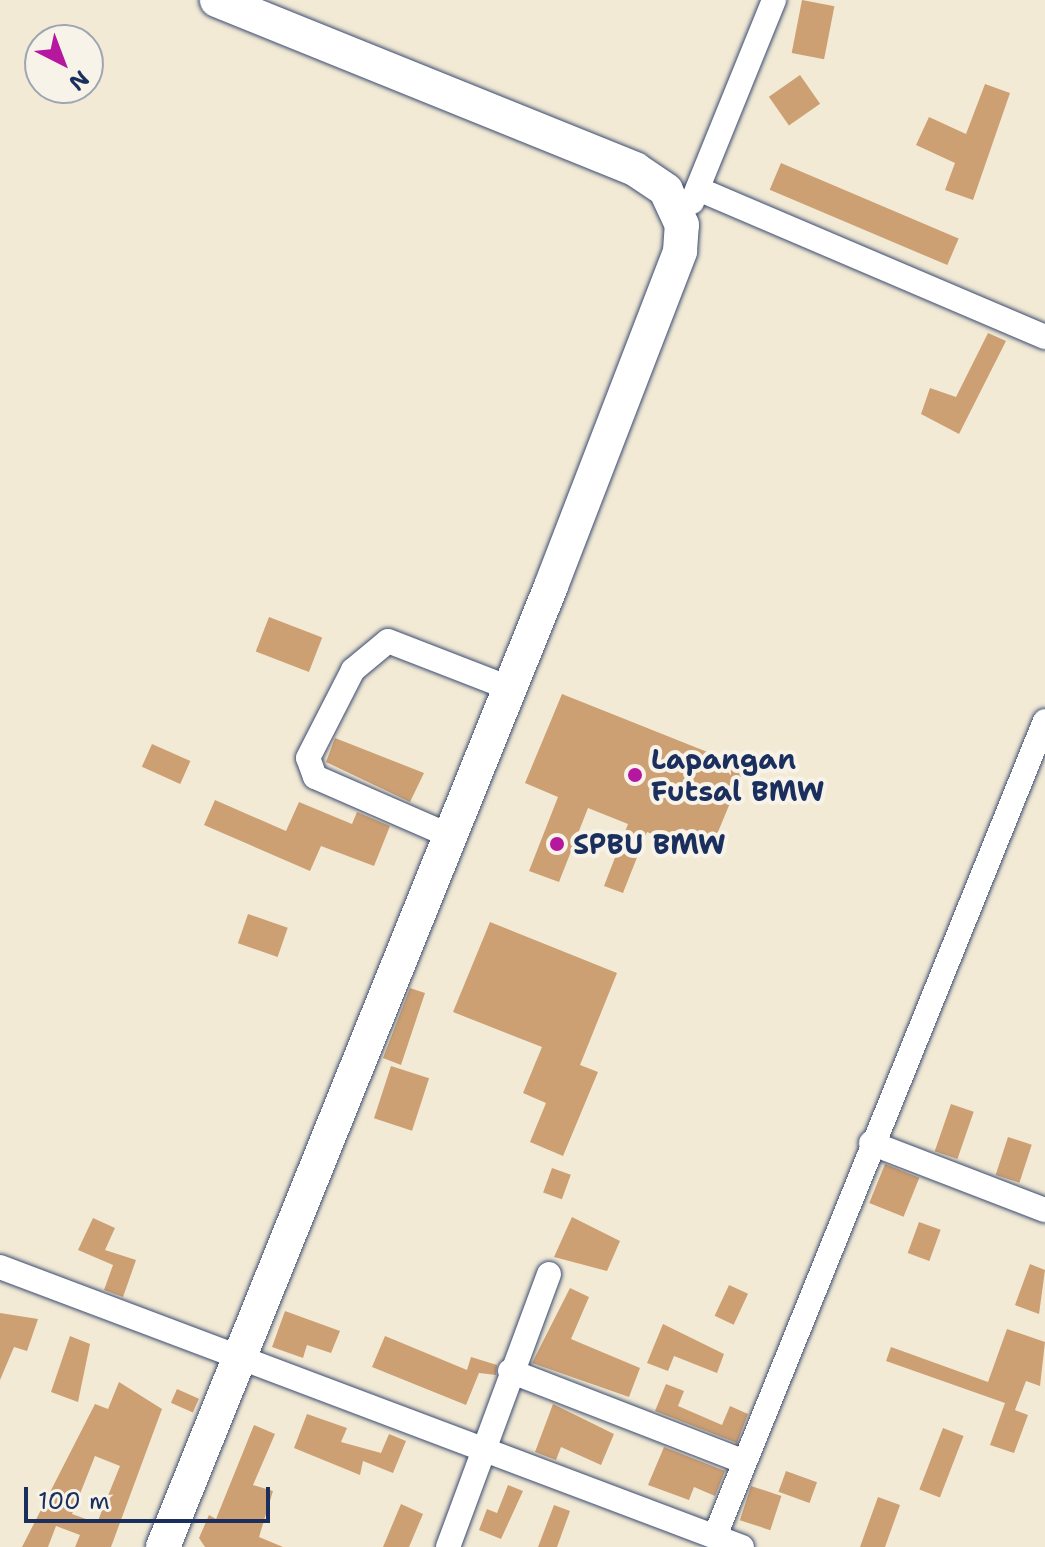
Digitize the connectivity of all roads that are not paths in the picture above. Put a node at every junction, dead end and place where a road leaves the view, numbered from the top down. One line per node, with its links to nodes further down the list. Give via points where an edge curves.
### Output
1 (774, 0): 3 (street)
2 (230, 2): 4 (highway, via 635,169 666,190)
3 (698, 189): 4 (street); 5 (street)
4 (682, 225): 6 (highway, via 658,312)
5 (1045, 337)
6 (509, 688): 8 (highway); 8 (street, via 388,641 353,670 308,758 315,777)
7 (1045, 721): 9 (street)
8 (448, 835): 13 (highway)
9 (871, 1143): 10 (street); 16 (street)
10 (1045, 1210)
11 (0, 1267): 13 (street)
12 (549, 1274): 14 (street)
13 (241, 1361): 15 (street); 18 (highway)
14 (510, 1371): 15 (street); 16 (street)
15 (481, 1448): 17 (street); 19 (street)
16 (742, 1461): 17 (street)
17 (728, 1543)
18 (163, 1547)
19 (448, 1547)

